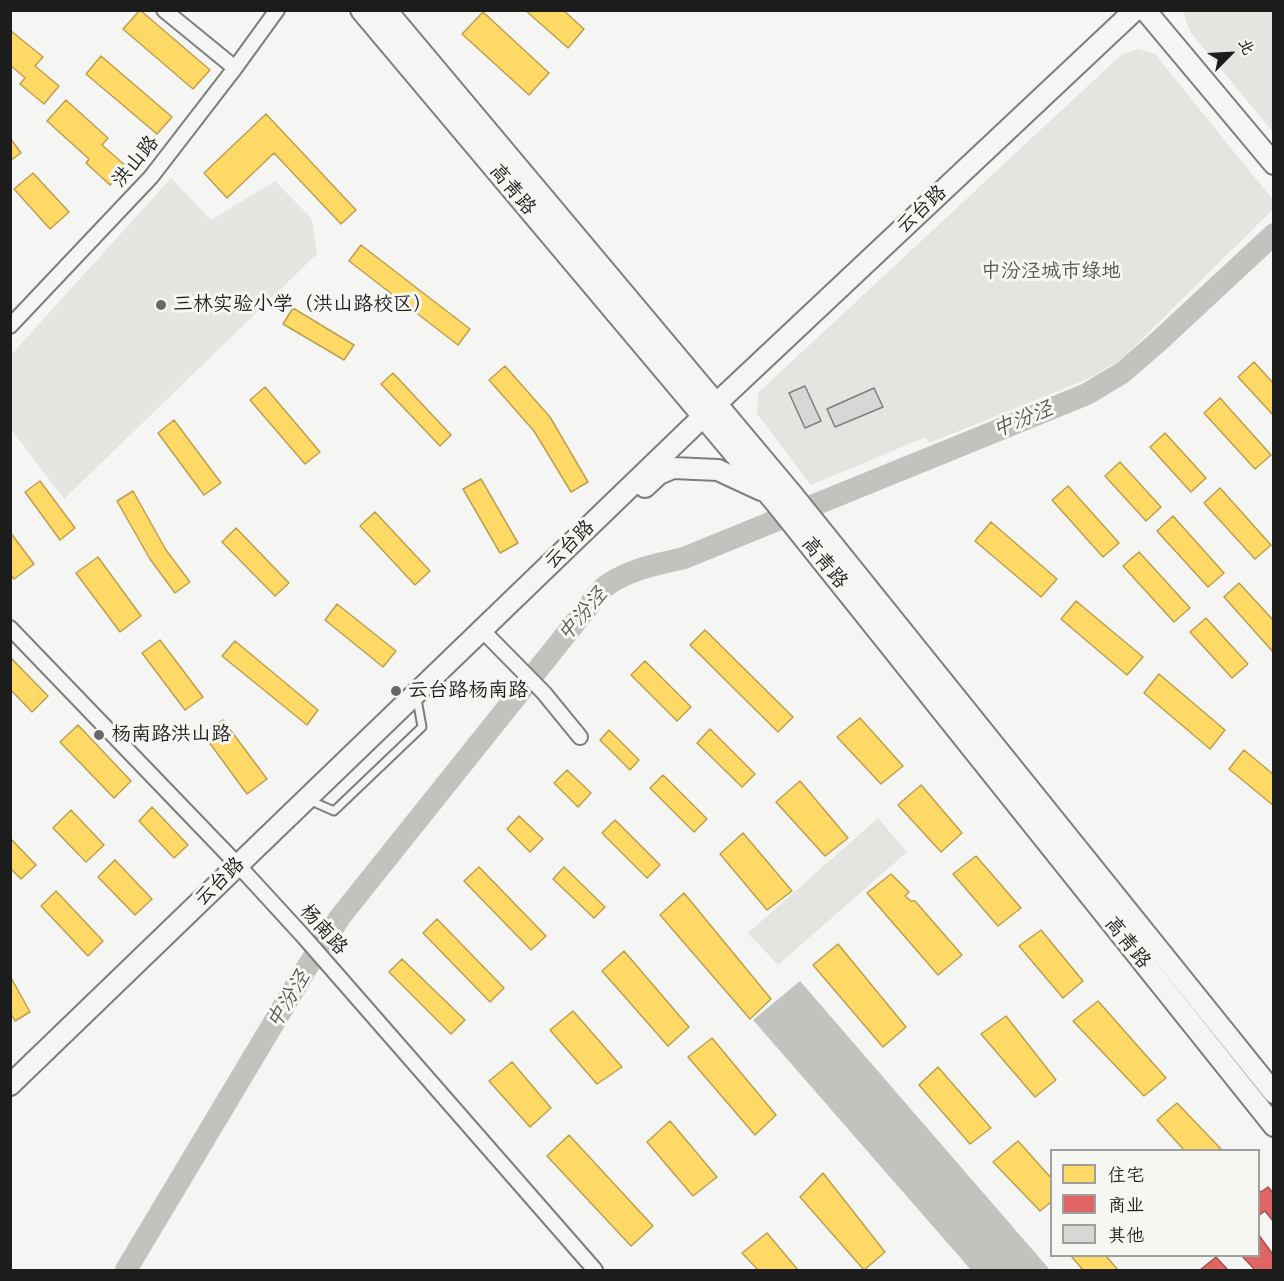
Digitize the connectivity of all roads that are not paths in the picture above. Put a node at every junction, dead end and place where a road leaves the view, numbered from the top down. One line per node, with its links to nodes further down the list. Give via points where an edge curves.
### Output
1 (164, 10): 7 (street)
2 (277, 10): 7 (street, 洪山路)
3 (361, 10): 10 (main road, 高青路)
4 (386, 10): 10 (main road, 高青路)
5 (1135, 10): 10 (main road, 云台路)
6 (1145, 10): 8 (main road)
7 (236, 68): 9 (street, 洪山路, via 151,177)
8 (1274, 164)
9 (10, 326)
10 (710, 409): 11 (main road, 高青路); 12 (main road, 云台路)
11 (778, 496): 12 (main road, via 718,470 673,468 659,474 623,507); 13 (main road, 高青路)
12 (603, 513): 15 (main road, 云台路)
13 (812, 534): 21 (main road, 高青路); 22 (main road, 高青路)
14 (10, 627): 19 (street, 杨南路)
15 (482, 630): 16 (main road, 云台路); 17 (street, via 544,693)
16 (416, 694): 18 (main road, 云台路); 18 (lane, via 422,727 334,811)
17 (580, 737)
18 (306, 799): 19 (main road, 云台路)
19 (238, 865): 20 (main road, 云台路); 23 (street, 杨南路)
20 (10, 1085)
21 (1274, 1093)
22 (1274, 1126)
23 (595, 1270)

